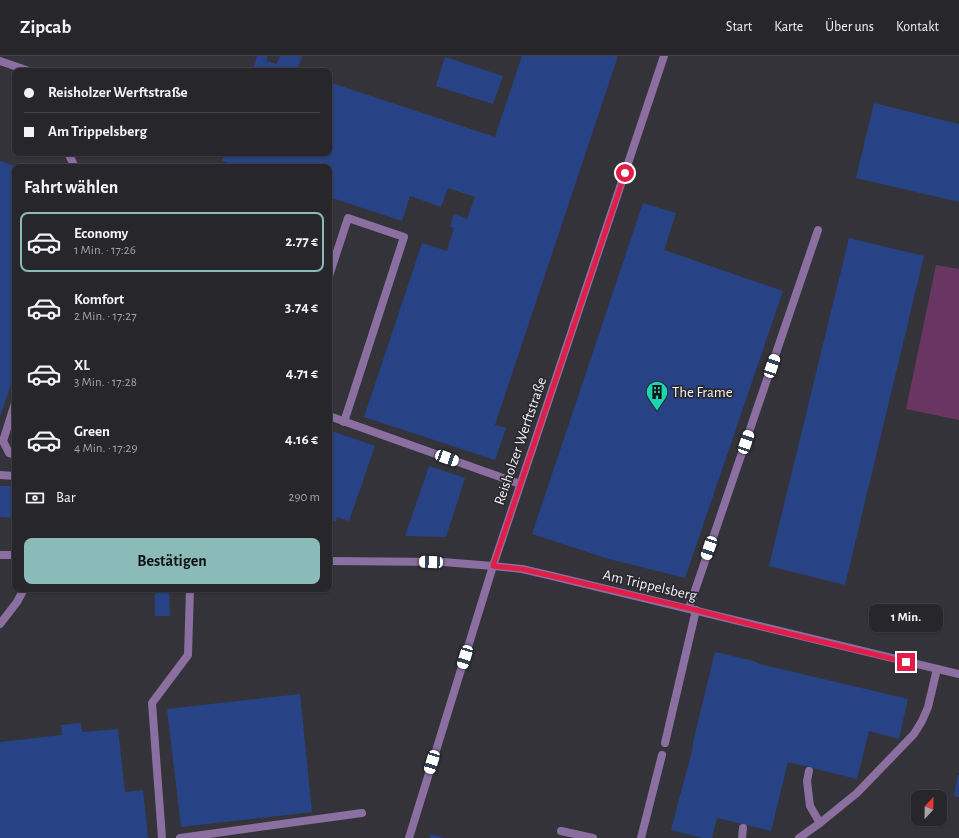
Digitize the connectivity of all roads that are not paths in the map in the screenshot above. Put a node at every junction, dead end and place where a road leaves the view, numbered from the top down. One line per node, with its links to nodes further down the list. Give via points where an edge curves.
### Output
1 (664, 56): 12 (street, Reisholzer Werftstraße)
2 (0, 61): 3 (street)
3 (20, 68)
4 (818, 230): 19 (street)
5 (332, 267): 8 (street, via 348,218 404,237)
6 (12, 412): 9 (street, via 3,441)
7 (332, 417): 8 (street)
8 (344, 422): 12 (street)
9 (12, 454)
10 (0, 475): 11 (street)
11 (12, 476)
12 (520, 484): 16 (street, Reisholzer Werftstraße)
13 (0, 555): 14 (street)
14 (12, 555)
15 (332, 561): 16 (street, Am Trippelsberg, via 416,561)
16 (493, 566): 19 (street, Am Trippelsberg, via 522,569); 32 (street, Reisholzer Werftstraße)
17 (22, 592): 20 (street)
18 (190, 592): 30 (street, via 188,655 152,703)
19 (692, 609): 21 (street, Am Trippelsberg); 23 (street)
20 (0, 624)
21 (937, 669): 22 (street, Am Trippelsberg); 27 (street, via 928,707 914,734 857,793)
22 (959, 674)
23 (665, 743)
24 (662, 755): 34 (street)
25 (809, 771): 27 (street, via 807,781 810,806)
26 (362, 813): 31 (street)
27 (820, 823): 36 (street)
28 (743, 828): 35 (street)
29 (561, 831): 33 (street)
30 (162, 838)
31 (180, 838)
32 (409, 838)
33 (593, 838)
34 (641, 838)
35 (742, 838)
36 (799, 838)

